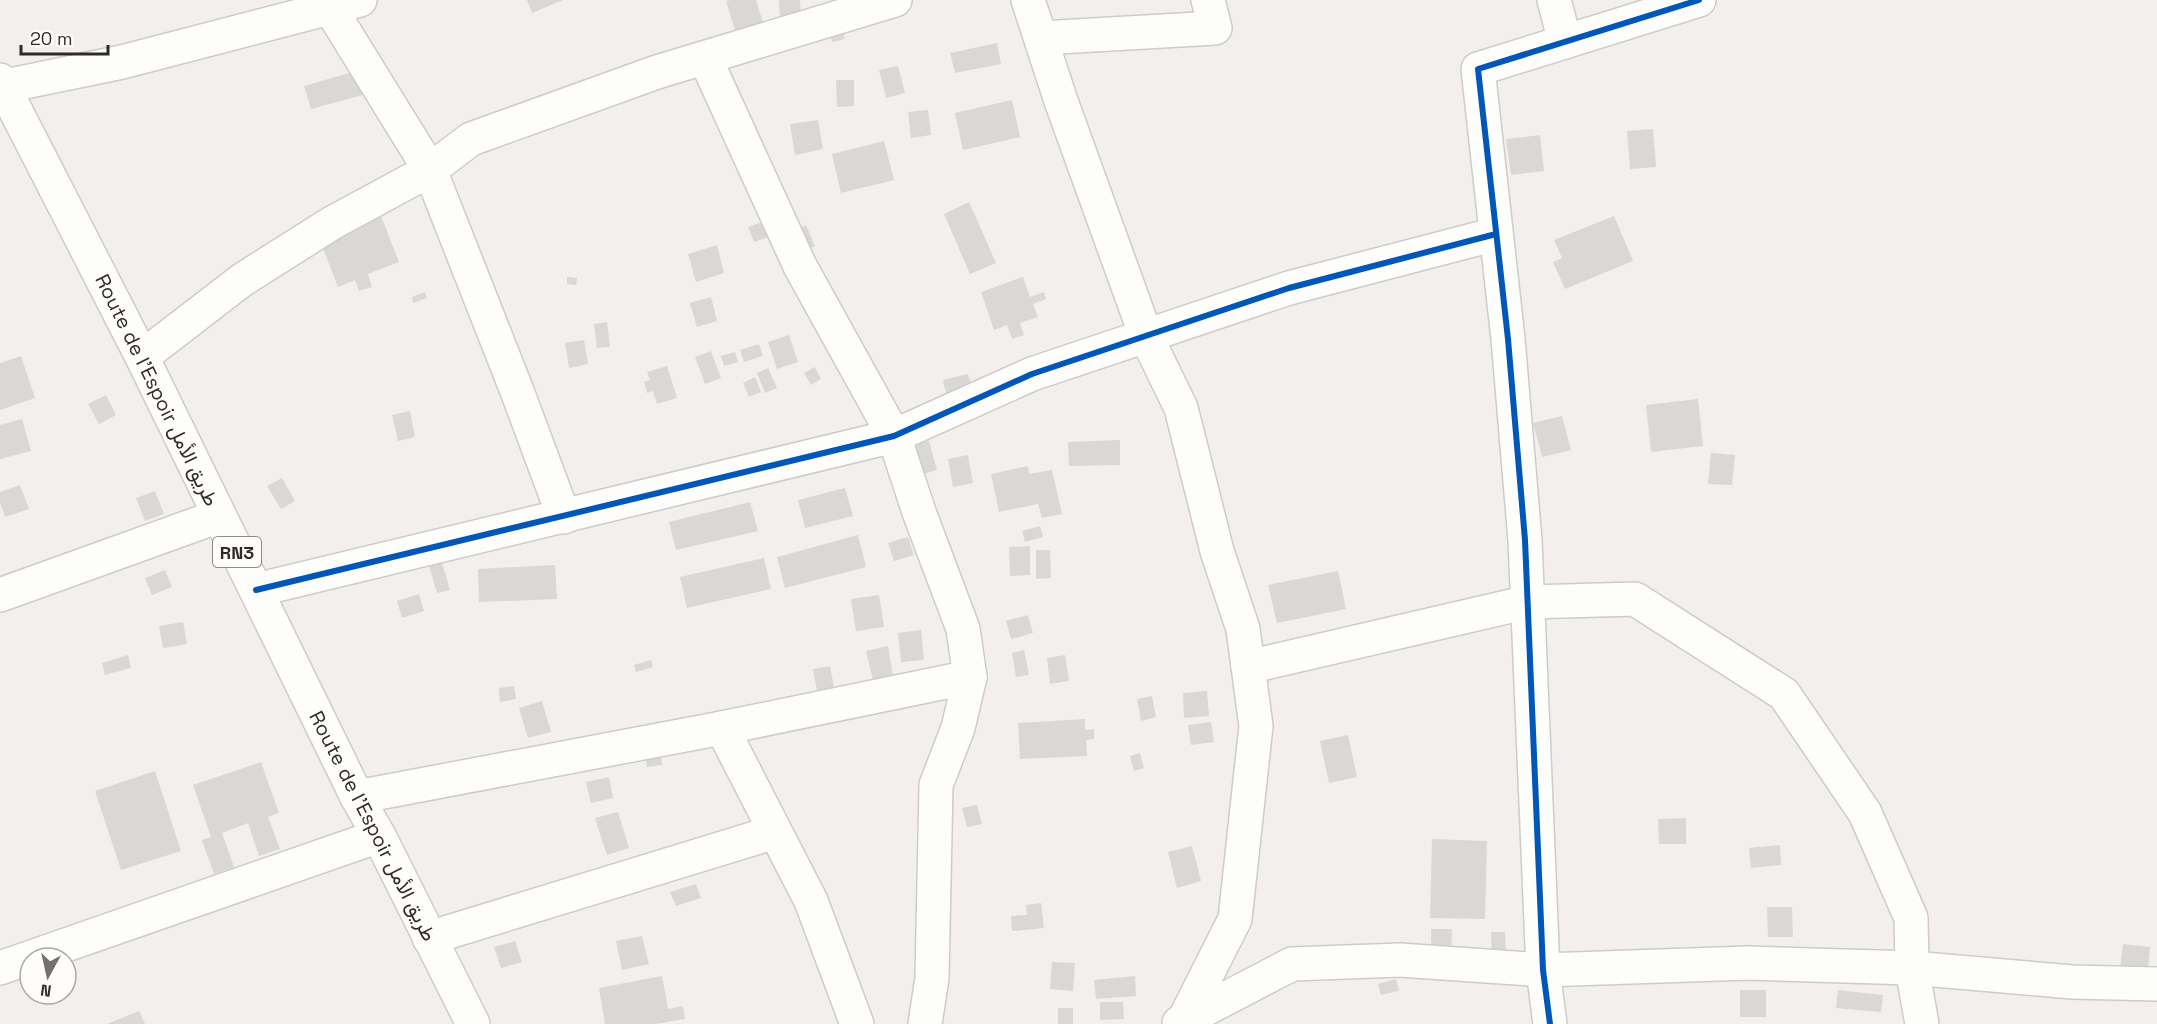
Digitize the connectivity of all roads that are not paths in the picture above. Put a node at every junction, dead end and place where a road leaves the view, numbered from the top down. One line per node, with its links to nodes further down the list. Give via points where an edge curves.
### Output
1 (896, 0): 7 (main road)
2 (1028, 0): 8 (main road)
3 (1208, 0): 8 (main road, via 1215,28)
4 (1554, 0): 9 (main road)
5 (1699, 0): 9 (main road)
6 (339, 2): 11 (main road, via 122,62); 12 (main road)
7 (858, 6): 10 (main road)
8 (1041, 38): 14 (main road)
9 (1565, 42): 13 (main road, via 1478,69)
10 (705, 58): 12 (main road, via 471,139); 16 (main road, via 800,266)
11 (1, 84): 15 (main road, Route de l’Espoir طريق الأمل / RN3)
12 (430, 170): 15 (main road, via 332,223 242,280); 18 (main road)
13 (1496, 234): 14 (main road, via 1289,288); 21 (main road)
14 (1146, 336): 16 (main road, via 1032,374); 22 (main road, via 1181,408 1217,551 1243,629)
15 (142, 357): 17 (main road, Route de l’Espoir طريق الأمل / RN3)
16 (894, 436): 18 (main road); 23 (main road, via 963,630)
17 (219, 516): 19 (main road, Route de l’Espoir طريق الأمل / RN3); 20 (main road)
18 (564, 517): 19 (main road)
19 (256, 590): 25 (main road, Route de l’Espoir طريق الأمل / RN3)
20 (0, 595)
21 (1528, 602): 22 (main road); 30 (main road, via 1635,599 1784,694 1865,813 1911,918); 31 (main road)
22 (1248, 667): 33 (main road, via 1256,726 1235,919)
23 (970, 677): 24 (main road); 36 (main road, via 958,728 936,785 932,978)
24 (722, 728): 25 (main road); 26 (main road)
25 (357, 797): 27 (main road, Route de l’Espoir طريق الأمل / RN3)
26 (775, 832): 28 (main road); 35 (main road, via 811,901)
27 (379, 836): 28 (main road, Route de l’Espoir طريق الأمل / RN3); 29 (main road)
28 (429, 938): 34 (main road, Route de l’Espoir طريق الأمل / RN3)
29 (0, 968)
30 (1912, 968): 31 (main road, via 1748,963); 32 (main road, via 2072,982); 38 (main road)
31 (1544, 970): 33 (main road, via 1400,960 1292,964); 37 (main road)
32 (2157, 984)
33 (1182, 1023)
34 (473, 1024)
35 (857, 1024)
36 (925, 1024)
37 (1550, 1024)
38 (1922, 1024)

